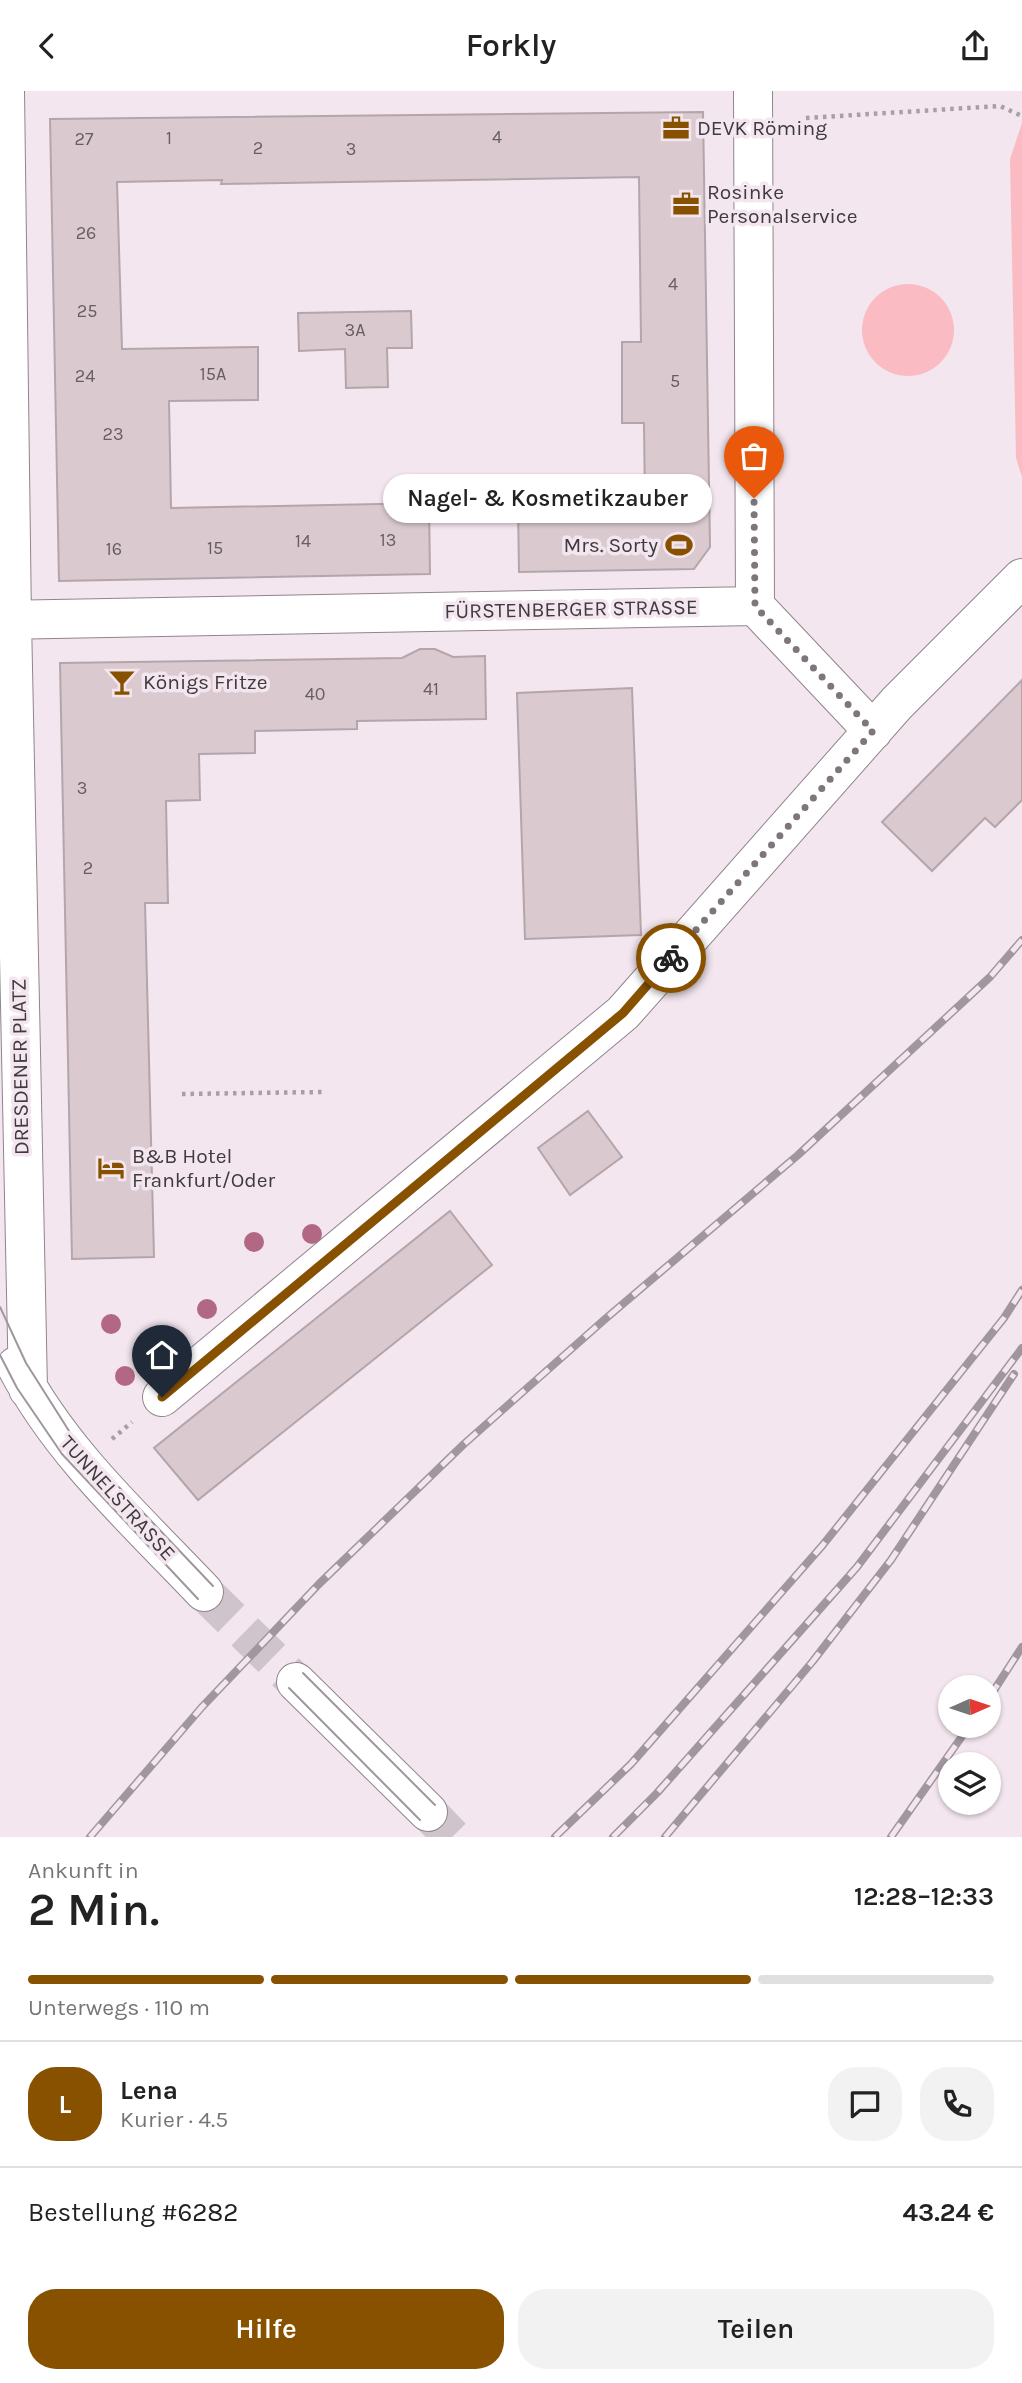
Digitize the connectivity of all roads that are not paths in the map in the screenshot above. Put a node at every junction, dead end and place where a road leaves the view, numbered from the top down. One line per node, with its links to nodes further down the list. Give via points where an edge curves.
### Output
1 (5, 91): 5 (street, DRESDENER PLATZ)
2 (753, 91): 4 (street)
3 (1022, 578): 6 (street)
4 (755, 606): 5 (street, FÜRSTENBERGER STRASSE); 6 (street)
5 (6, 620): 8 (street, DRESDENER PLATZ)
6 (873, 731): 9 (street, via 623,1013)
7 (0, 1330): 8 (street, TUNNELSTRASSE)
8 (14, 1389): 10 (street, TUNNELSTRASSE)
9 (162, 1397)
10 (205, 1592)
11 (296, 1682): 12 (street)
12 (428, 1812)

